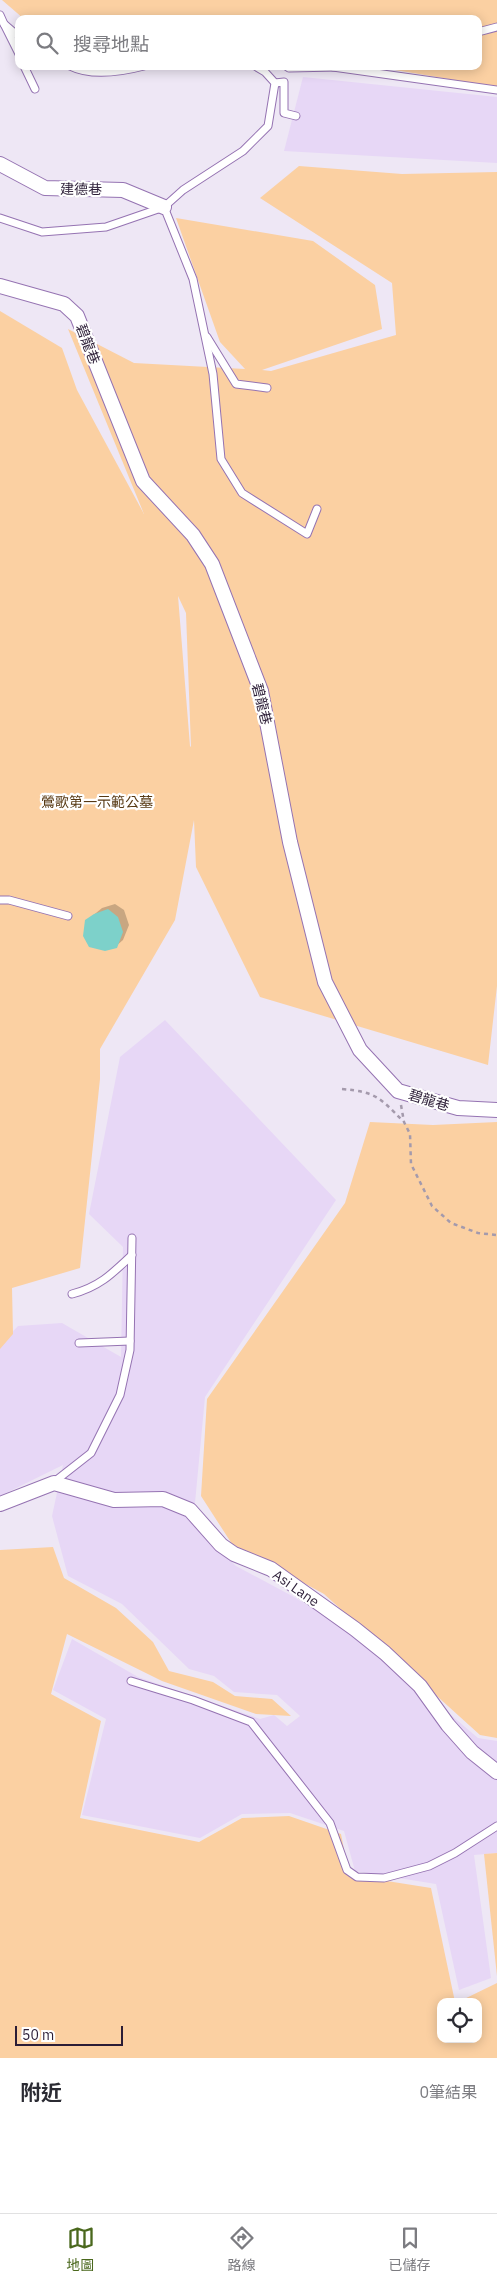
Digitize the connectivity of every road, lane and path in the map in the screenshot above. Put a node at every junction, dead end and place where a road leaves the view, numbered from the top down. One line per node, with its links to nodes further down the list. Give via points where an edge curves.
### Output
1 (0, 15): 2 (lane)
2 (4, 24): 5 (lane); 6 (lane)
3 (497, 27): 4 (lane)
4 (482, 31)
5 (15, 34)
6 (15, 46)
7 (26, 70): 13 (lane)
8 (83, 70): 9 (lane, via 106,73)
9 (122, 70)
10 (262, 70): 12 (lane)
11 (354, 70): 14 (lane)
12 (275, 83): 15 (lane, via 284,82 284,113); 17 (lane, via 268,126 243,151 183,190)
13 (35, 89)
14 (497, 90)
15 (296, 116)
16 (0, 164): 17 (street, 建德巷, via 45,188 124,190)
17 (164, 207): 18 (lane, via 106,227 42,232); 20 (lane, via 193,279)
18 (0, 218)
19 (0, 286): 26 (street, 碧龍巷, via 64,304 77,316 143,481 193,535 212,564 261,691 290,842 324,982 360,1050)
20 (204, 333): 21 (lane, via 236,384); 22 (lane, via 213,374 221,459 242,493 307,534)
21 (267, 388)
22 (317, 509)
23 (0, 900): 24 (lane)
24 (68, 916)
25 (342, 1089): 28 (path, via 373,1095)
26 (398, 1090): 27 (street, 碧龍巷, via 458,1108); 28 (path)
27 (497, 1110)
28 (404, 1122): 29 (path, via 410,1134 411,1164 432,1206 451,1223 478,1233)
29 (497, 1235)
30 (132, 1238): 31 (lane)
31 (132, 1254): 32 (lane, via 107,1278 90,1289); 33 (lane)
32 (72, 1294)
33 (130, 1341): 34 (lane); 35 (lane, via 120,1395 99,1439 91,1453)
34 (79, 1344)
35 (54, 1483): 36 (street); 38 (street, Asi Lane, via 114,1500 163,1499 190,1510 220,1546 271,1570 385,1653 420,1686 472,1752)
36 (0, 1504)
37 (131, 1681): 39 (lane, via 251,1722 330,1823 347,1870 357,1876 384,1878 429,1866)
38 (497, 1772)
39 (497, 1826)

